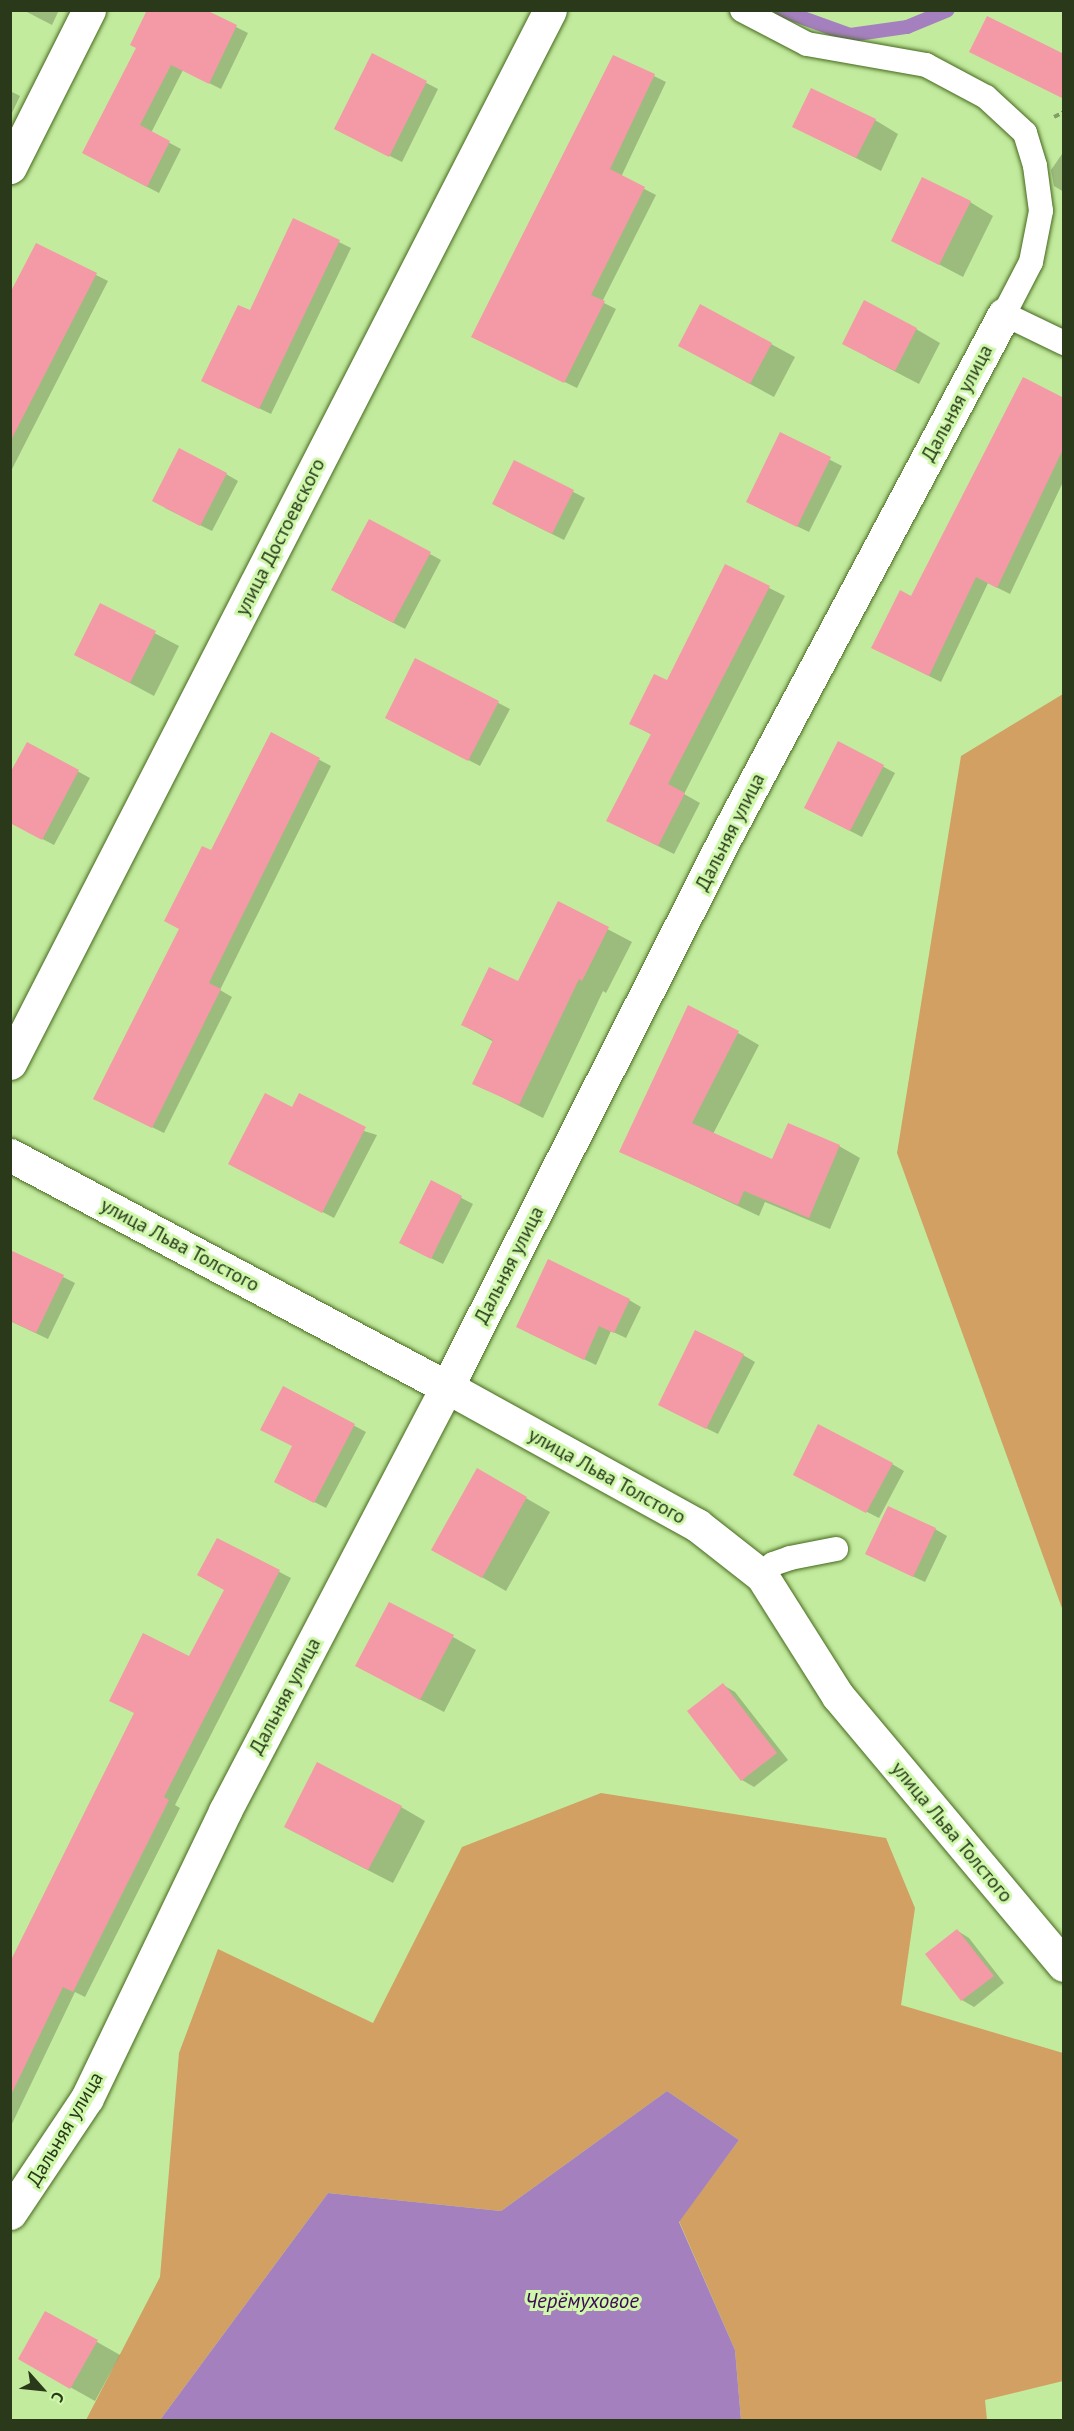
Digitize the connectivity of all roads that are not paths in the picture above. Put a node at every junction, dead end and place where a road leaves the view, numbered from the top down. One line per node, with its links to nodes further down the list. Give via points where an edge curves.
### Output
1 (89, 10): 4 (street)
2 (550, 10): 7 (street, улица Достоевского)
3 (742, 10): 5 (lane, via 807,44 926,65 986,97 1024,133 1035,166 1041,211 1031,262)
4 (10, 167)
5 (1004, 314): 6 (lane); 9 (street, Дальняя улица, via 726,836)
6 (1064, 343)
7 (10, 1063)
8 (10, 1155): 9 (street, улица Льва Толстого)
9 (447, 1387): 11 (street, улица Льва Толстого, via 697,1525); 13 (street, Дальняя улица, via 225,1811 87,2098)
10 (836, 1549): 11 (lane, via 773,1564)
11 (762, 1576): 12 (street, улица Льва Толстого, via 838,1696)
12 (1064, 1965)
13 (10, 2213)

